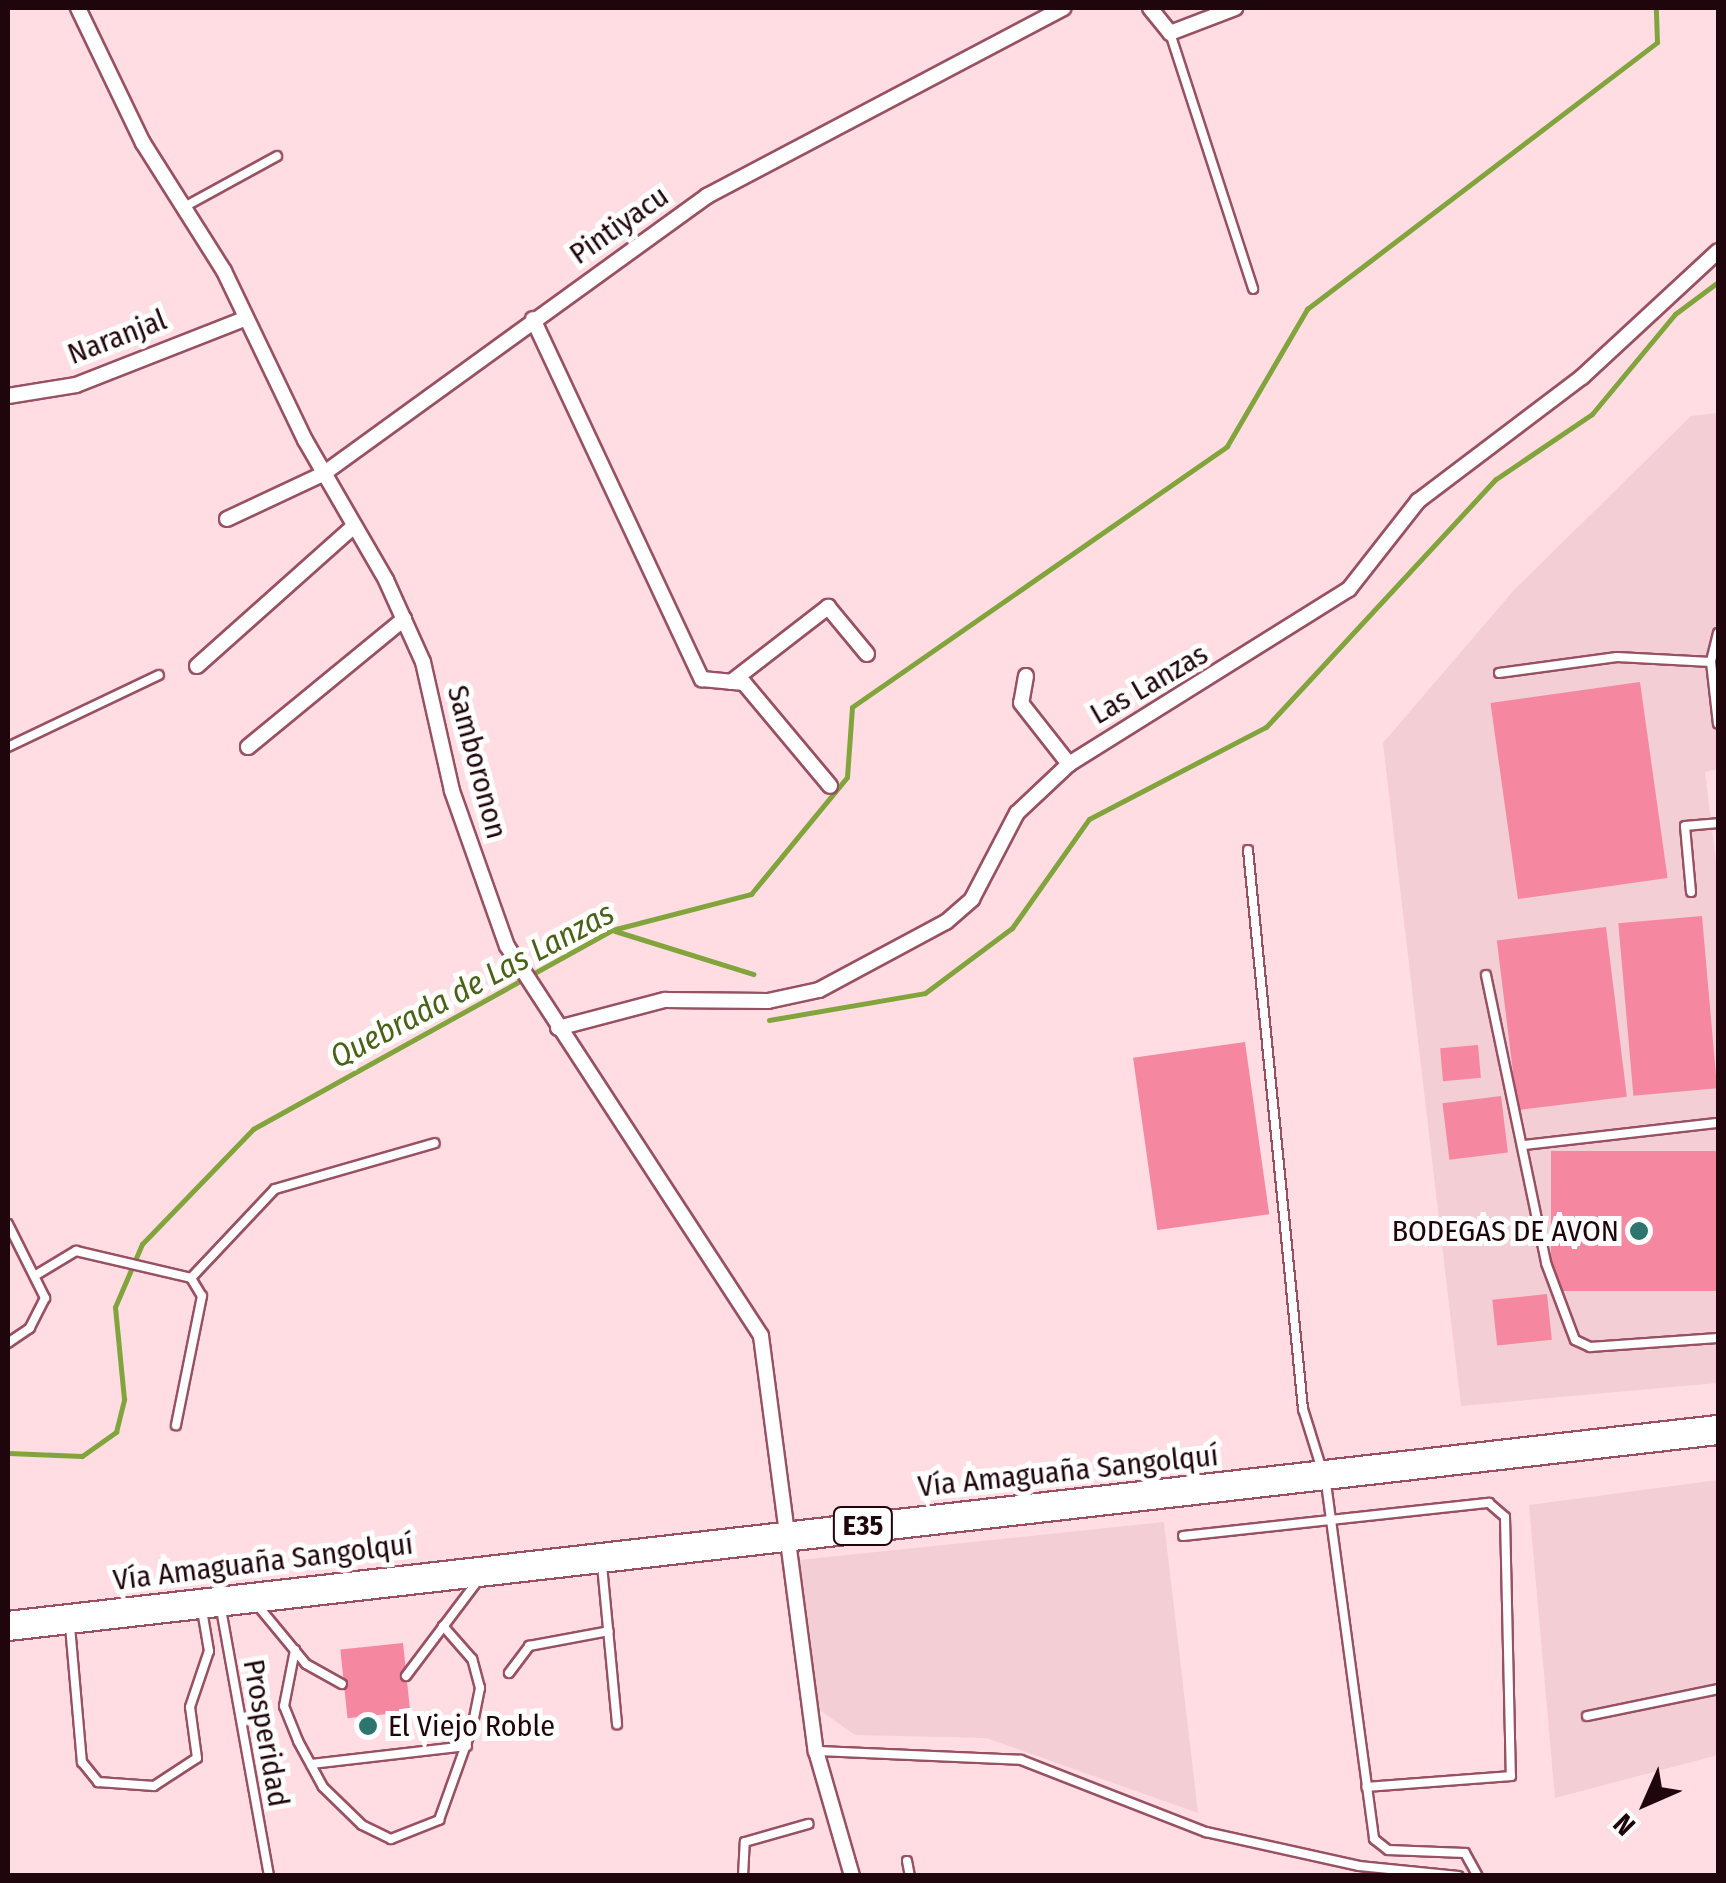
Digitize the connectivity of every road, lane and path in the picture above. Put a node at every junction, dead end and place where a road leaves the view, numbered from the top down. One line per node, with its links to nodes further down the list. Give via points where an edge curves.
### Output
1 (1063, 8): 10 (street, Pintiyacu, via 707,196)
2 (1150, 8): 5 (street)
3 (1236, 8): 5 (street, via 1190,32)
4 (82, 10): 7 (street, Samboronon)
5 (1170, 33): 9 (lane)
6 (277, 156): 7 (lane)
7 (184, 207): 11 (street, Samboronon)
8 (1718, 251): 29 (street, Las Lanzas, via 1582,377 1418,501 1350,590)
9 (1253, 289)
10 (533, 318): 13 (street, Pintiyacu); 24 (street, via 702,679)
11 (244, 319): 12 (street, Naranjal, via 76,385); 13 (street, Samboronon)
12 (8, 396)
13 (324, 474): 14 (street, Pintiyacu); 15 (street, Samboronon)
14 (227, 519)
15 (354, 526): 16 (street, Samboronon); 20 (street)
16 (404, 620): 28 (street); 35 (street, Samboronon, via 506,946)
17 (1718, 633): 19 (lane)
18 (867, 654): 24 (street, via 828,607)
19 (1711, 662): 21 (lane, via 1617,656); 25 (lane)
20 (198, 666)
21 (1499, 673)
22 (159, 675): 27 (lane)
23 (1026, 676): 29 (street, via 1021,703)
24 (731, 682): 30 (street, via 754,693)
25 (1718, 714): 26 (lane)
26 (1718, 724)
27 (8, 747)
28 (248, 747)
29 (1068, 764): 35 (street, Las Lanzas, via 1017,813 972,899 865,972 768,1001 665,1000)
30 (830, 786)
31 (1718, 823): 33 (lane, via 1685,826)
32 (1248, 850): 46 (lane, via 1303,1409)
33 (1691, 892)
34 (1486, 974): 38 (lane)
35 (558, 1028): 48 (street, Samboronon, via 761,1336)
36 (1717, 1123): 38 (lane)
37 (435, 1143): 41 (lane, via 275,1190)
38 (1524, 1145): 42 (lane, via 1546,1263 1574,1340 1590,1347)
39 (8, 1224): 40 (lane)
40 (36, 1276): 41 (lane, via 76,1251); 43 (lane, via 40,1313)
41 (192, 1278): 44 (lane, via 202,1296)
42 (1718, 1338)
43 (8, 1343)
44 (176, 1425)
45 (1718, 1430): 46 (highway, Vía Amaguaña Sangolquí / E35)
46 (1324, 1476): 47 (lane); 48 (highway, Vía Amaguaña Sangolquí / E35)
47 (1335, 1524): 49 (lane); 68 (lane); 68 (lane, via 1489,1503 1506,1518 1511,1776)
48 (784, 1535): 50 (highway, Vía Amaguaña Sangolquí / E35); 66 (street, Samboronon)
49 (1183, 1536)
50 (602, 1556): 51 (highway, Vía Amaguaña Sangolquí / E35); 57 (lane)
51 (487, 1568): 52 (highway, Vía Amaguaña Sangolquí / E35); 56 (lane)
52 (248, 1596): 53 (highway, Vía Amaguaña Sangolquí / E35); 58 (lane)
53 (210, 1600): 54 (highway, Vía Amaguaña Sangolquí / E35); 54 (lane, via 209,1651 190,1707 197,1758 154,1786 98,1782 82,1762); 71 (lane, Prosperidad)
54 (69, 1618): 55 (highway, Vía Amaguaña Sangolquí / E35)
55 (8, 1626)
56 (444, 1626): 60 (lane); 65 (lane, via 472,1659 480,1688)
57 (608, 1631): 59 (lane, via 528,1646); 64 (lane)
58 (294, 1650): 61 (lane); 67 (lane, via 284,1706)
59 (509, 1674)
60 (406, 1676)
61 (342, 1684)
62 (1718, 1689): 63 (lane)
63 (1587, 1716)
64 (617, 1724)
65 (467, 1746): 67 (lane); 67 (lane, via 438,1820 391,1839 362,1825)
66 (816, 1751): 73 (street, Samboronon); 75 (lane, via 1021,1760 1206,1832 1359,1866)
67 (311, 1764)
68 (1366, 1786): 76 (lane, via 1380,1846 1464,1853)
69 (808, 1824): 72 (lane, via 745,1842)
70 (906, 1861): 74 (lane)
71 (269, 1876)
72 (743, 1876)
73 (852, 1876)
74 (910, 1876)
75 (1459, 1876)
76 (1478, 1876)

